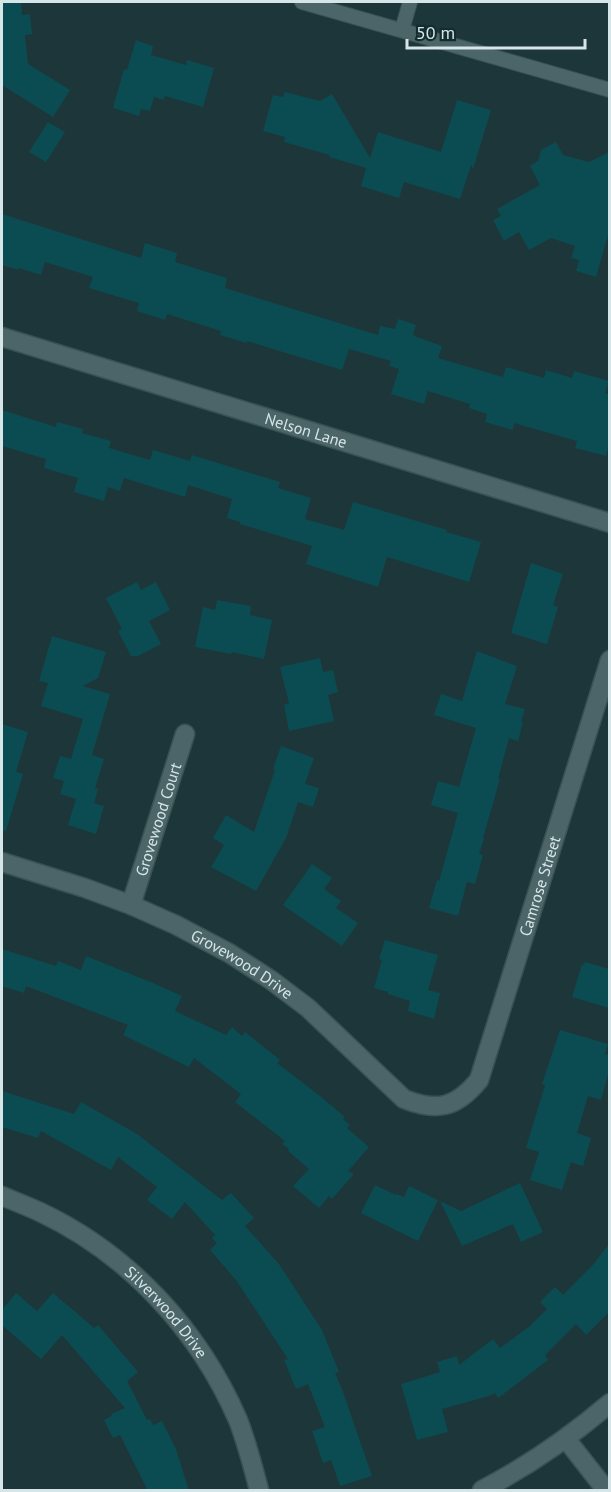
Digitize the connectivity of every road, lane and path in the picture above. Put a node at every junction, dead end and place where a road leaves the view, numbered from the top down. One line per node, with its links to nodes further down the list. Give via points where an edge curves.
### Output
1 (302, 2): 3 (lane)
2 (410, 2): 3 (lane)
3 (402, 30): 4 (lane)
4 (609, 90)
5 (2, 337): 6 (street, Nelson Lane)
6 (609, 523)
7 (609, 660): 11 (street, Camrose Street, via 478,1080)
8 (185, 734): 10 (street, Grovewood Court)
9 (2, 862): 10 (street, Grovewood Drive)
10 (131, 905): 11 (street, Grovewood Drive, via 230,953 271,980 308,1008 404,1099 436,1107)
11 (453, 1102)
12 (2, 1196): 15 (street, Silverwood Drive, via 83,1235 158,1298 194,1341 220,1383 250,1454)
13 (609, 1402): 14 (street)
14 (566, 1438): 16 (street); 17 (street)
15 (259, 1491)
16 (482, 1491)
17 (606, 1491)

